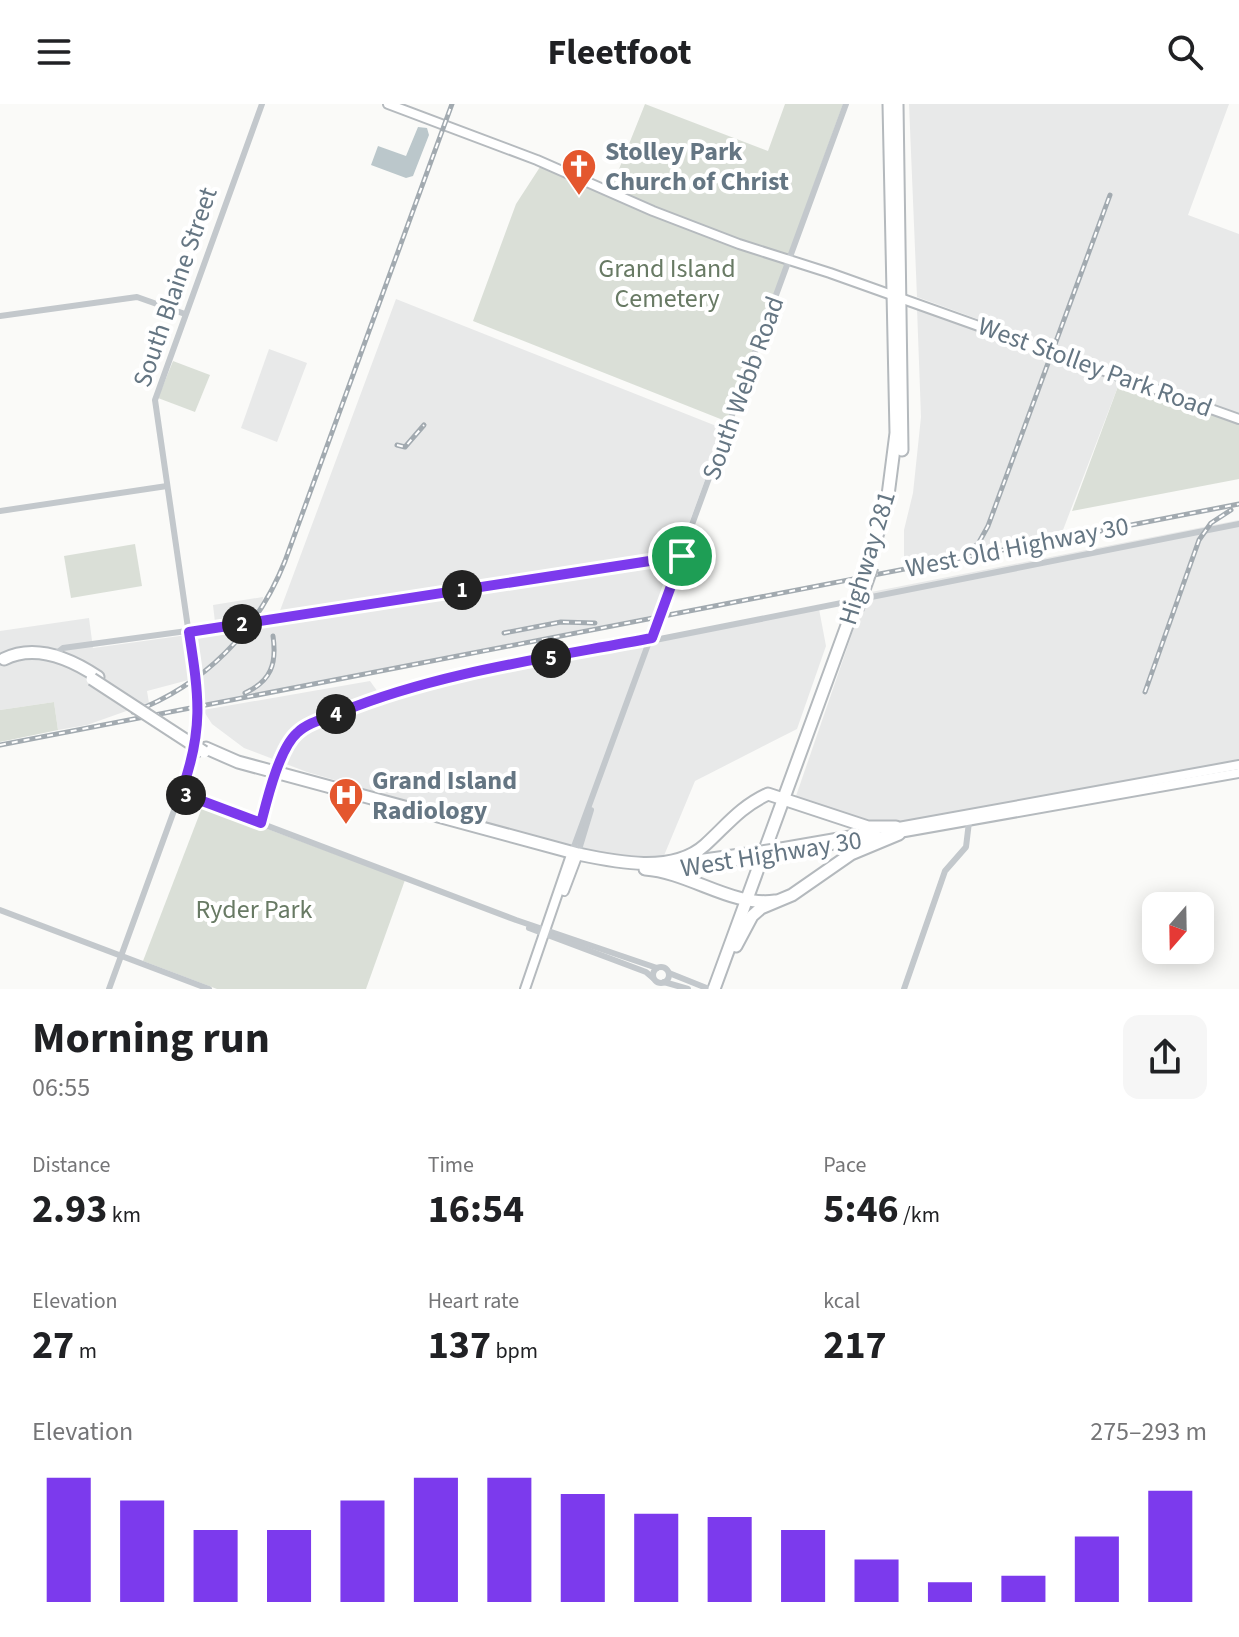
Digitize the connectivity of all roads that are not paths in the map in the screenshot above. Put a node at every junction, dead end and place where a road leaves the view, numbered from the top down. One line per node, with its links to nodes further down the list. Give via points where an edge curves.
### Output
1 (262, 104): 8 (street, South Blaine Street)
2 (388, 104): 6 (main road, West Stolley Park Road)
3 (846, 104): 6 (street, South Webb Road)
4 (889, 104): 7 (highway, Highway 281)
5 (897, 104): 7 (highway, Highway 281)
6 (790, 261): 7 (main road, West Stolley Park Road); 14 (street, South Webb Road)
7 (898, 296): 10 (main road, West Stolley Park Road); 15 (highway, Highway 281, bridge, via 894,454 887,503)
8 (185, 314): 9 (street, via 137,297); 11 (street, South Blaine Street, via 155,400)
9 (0, 316)
10 (1239, 419)
11 (167, 486): 12 (street); 16 (street, South Blaine Street)
12 (0, 511)
13 (1239, 524): 17 (street, West Old Highway 30)
14 (682, 556): 16 (street); 17 (street, South Webb Road)
15 (855, 609): 20 (highway, Highway 281); 26 (highway, Highway 281)
16 (189, 632): 18 (street, via 61,648); 24 (street, South Blaine Street, via 199,709 196,746)
17 (652, 638): 23 (street, West Old Highway 30, via 398,691 293,736); 30 (street, South Webb Road)
18 (53, 657): 19 (highway); 23 (highway, West Highway 30, bridge, via 95,678 205,750)
19 (2, 659)
20 (798, 761): 25 (highway, via 785,783); 26 (highway, Highway 281)
21 (1239, 765): 27 (main road, West Highway 30)
22 (1239, 773): 27 (main road, West Highway 30)
23 (274, 775): 28 (street, West Old Highway 30); 30 (highway, West Highway 30)
24 (181, 793): 28 (street); 40 (street, South Blaine Street)
25 (768, 794): 26 (highway); 31 (highway, via 741,808 700,849)
26 (788, 798): 29 (highway, via 868,827); 33 (highway, Highway 281)
27 (969, 818): 29 (main road, West Highway 30); 53 (street, via 966,847 945,871)
28 (261, 823): 36 (street)
29 (898, 831): 31 (main road, West Highway 30, bridge); 34 (highway)
30 (574, 856): 31 (highway, West Highway 30); 36 (main road, South Webb Road)
31 (662, 866): 32 (highway)
32 (720, 890): 33 (highway); 37 (highway, via 739,906)
33 (750, 900): 34 (highway); 37 (highway, Highway 281)
34 (775, 901): 37 (highway, via 752,916)
35 (0, 910): 40 (street)
36 (546, 932): 38 (street); 39 (street); 49 (main road, South Webb Road)
37 (733, 945): 51 (highway, Highway 281); 52 (highway, Highway 281)
38 (577, 948): 39 (street); 41 (street)
39 (598, 950): 42 (street)
40 (122, 956): 47 (street, South Blaine Street); 48 (street)
41 (604, 958): 42 (street); 45 (street)
42 (630, 962): 43 (street)
43 (657, 968): 44 (street); 45 (street)
44 (669, 973): 46 (street); 51 (street)
45 (653, 978): 46 (street)
46 (664, 982): 50 (street)
47 (109, 989)
48 (209, 989)
49 (525, 989)
50 (688, 989)
51 (711, 989)
52 (720, 989)
53 (904, 989)

